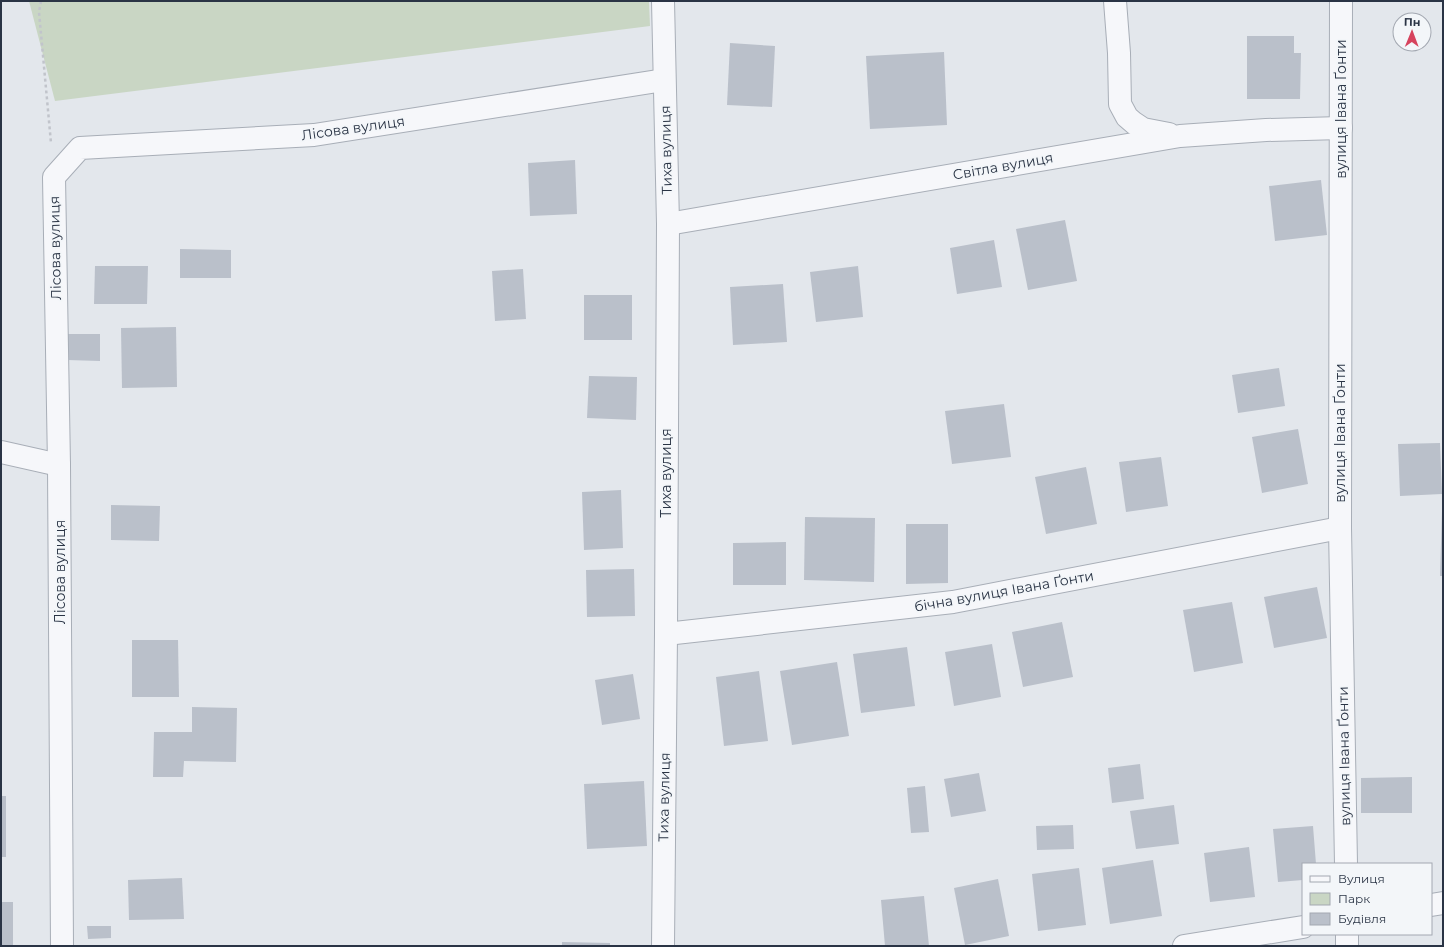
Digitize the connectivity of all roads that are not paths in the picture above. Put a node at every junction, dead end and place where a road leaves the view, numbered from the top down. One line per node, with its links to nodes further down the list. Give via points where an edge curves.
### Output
1 (663, 1): 4 (street, Тиха вулиця)
2 (1115, 1): 6 (street, via 1120,104 1127,117 1143,129)
3 (1341, 1): 5 (street, вулиця Івана Ґонти)
4 (664, 80): 7 (street, Тиха вулиця); 9 (street, Лісова вулиця, via 314,135 80,148 54,177)
5 (1341, 128): 6 (street, Світла вулиця); 10 (street, вулиця Івана Ґонти)
6 (1180, 136): 7 (street, Світла вулиця)
7 (668, 224): 11 (street, Тиха вулиця)
8 (1, 452): 9 (street)
9 (59, 465): 17 (street, Лісова вулиця)
10 (1340, 528): 11 (street, бічна вулиця Івана Ґонти, via 953,602); 12 (street, вулиця Івана Ґонти)
11 (666, 634): 18 (street, Тиха вулиця)
12 (1346, 863)
13 (1443, 903): 14 (street)
14 (1432, 906)
15 (1302, 927): 19 (street)
16 (1347, 935): 20 (street)
17 (62, 946)
18 (662, 946)
19 (1184, 946)
20 (1347, 946)

